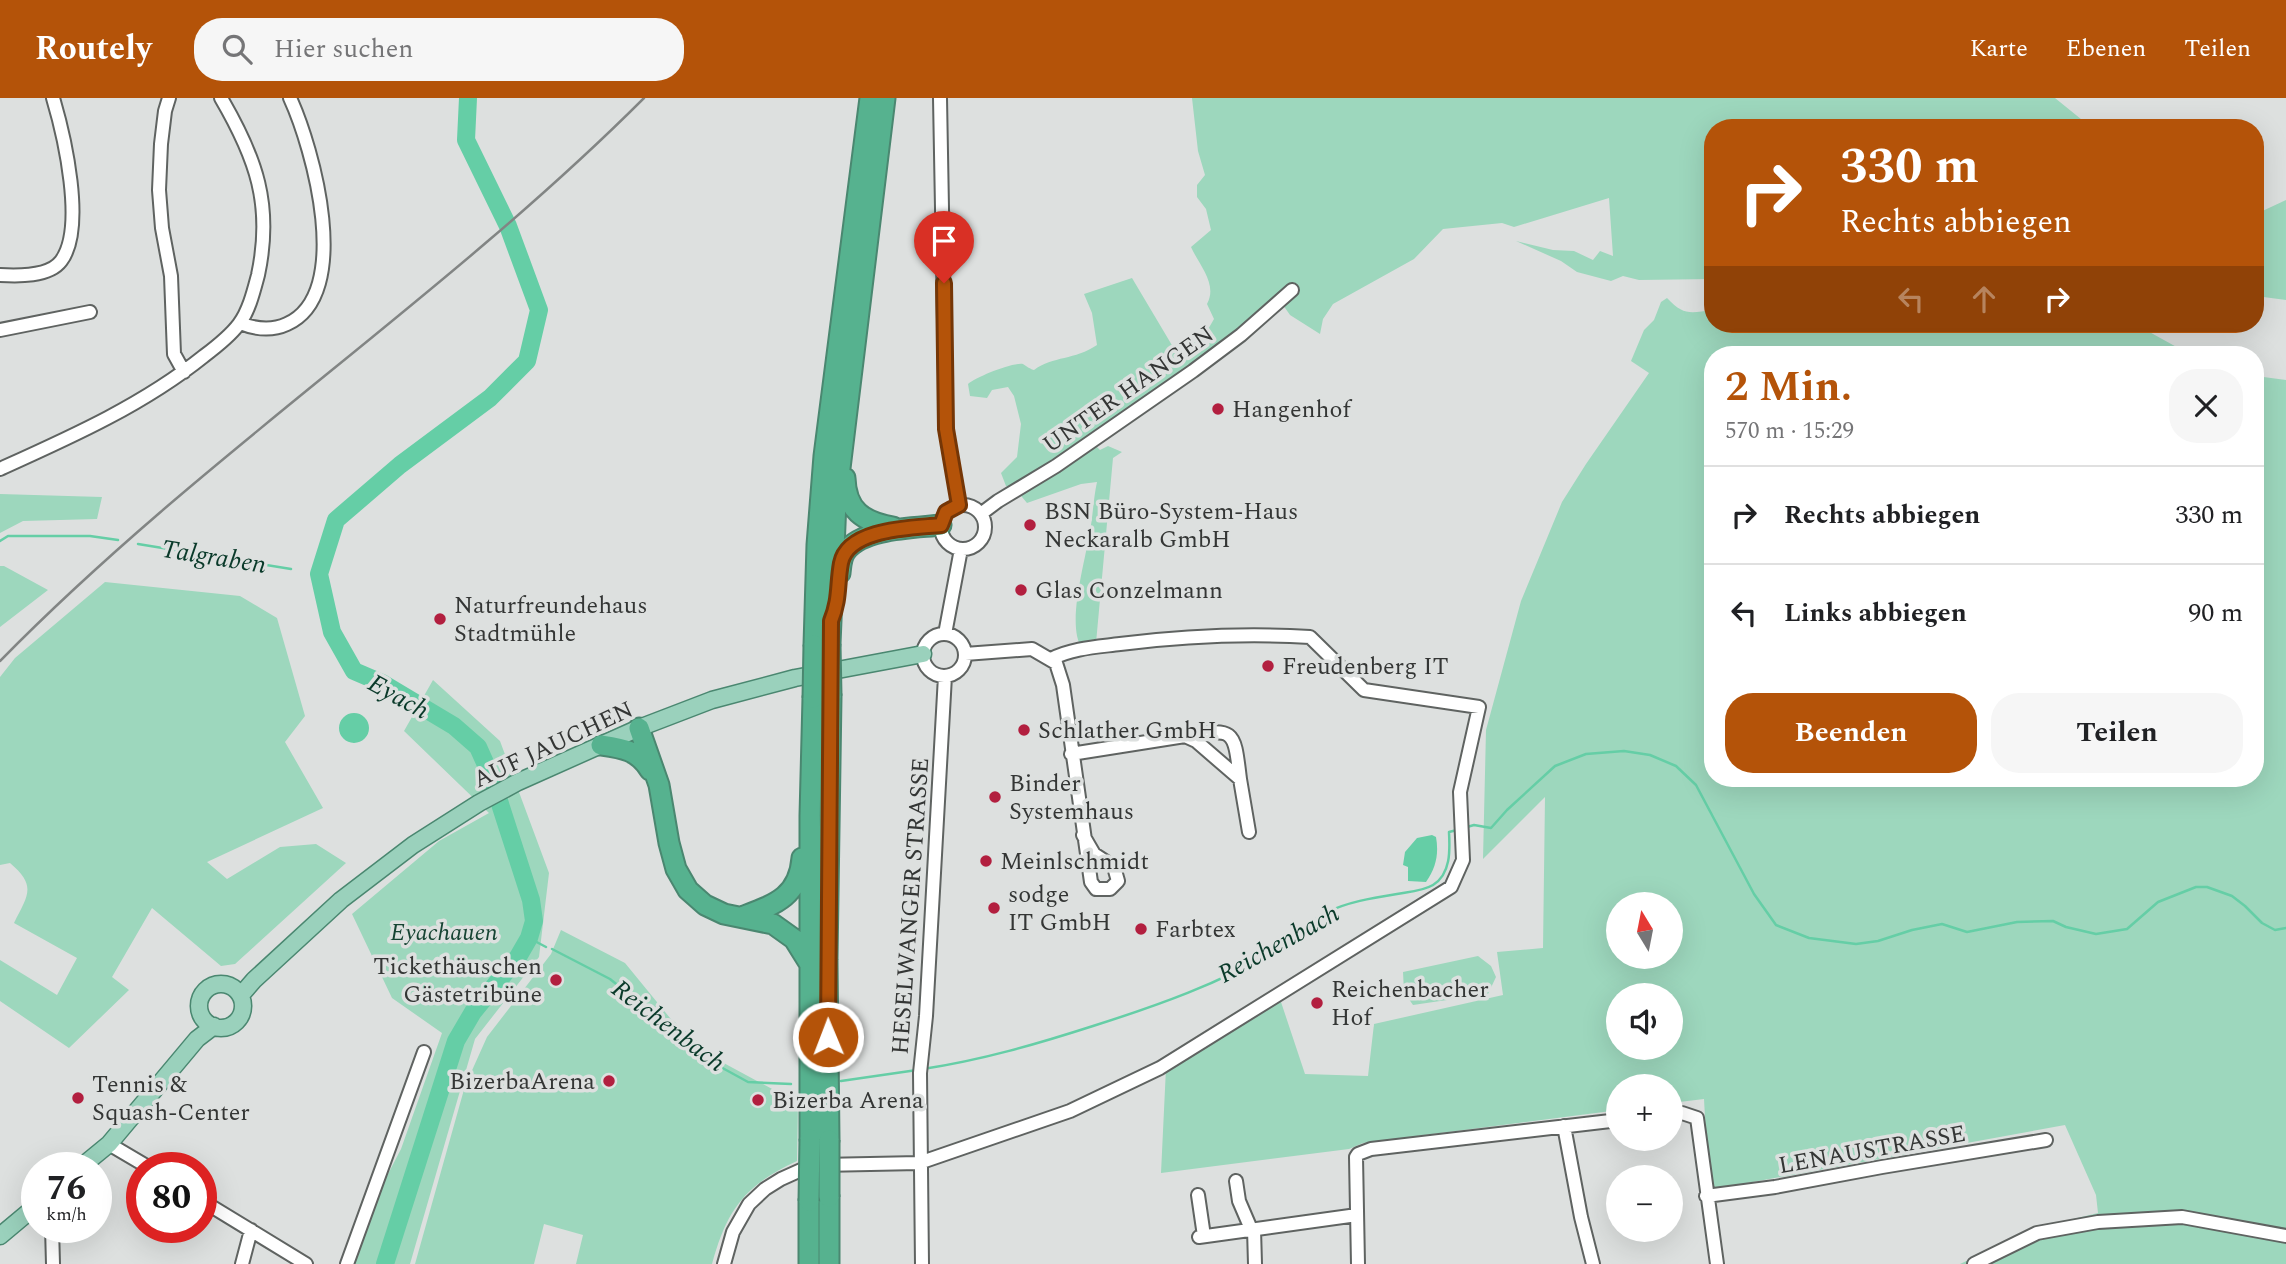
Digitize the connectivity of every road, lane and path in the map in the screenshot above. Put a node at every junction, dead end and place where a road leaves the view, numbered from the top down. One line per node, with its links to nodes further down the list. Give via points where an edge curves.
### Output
1 (53, 98): 8 (street, via 69,160 70,242 60,263 38,274)
2 (169, 98): 13 (street, via 159,190 171,276 174,354)
3 (222, 98): 11 (street, via 249,150 264,216 255,288)
4 (290, 98): 11 (street, via 309,146 318,190 324,248 321,272 314,299 295,320 266,328)
5 (870, 98): 23 (highway, via 824,456 817,545)
6 (885, 98): 14 (highway)
7 (940, 98): 16 (street, via 946,429)
8 (0, 275)
9 (1292, 290): 17 (street, UNTER HANGEN, via 1193,371)
10 (90, 312): 12 (street)
11 (240, 323): 13 (street)
12 (0, 330)
13 (184, 372): 15 (street, via 70,438)
14 (844, 432): 19 (highway, via 845,492 854,510 873,524); 21 (highway)
15 (0, 469)
16 (959, 505): 17 (street); 18 (street, via 946,512)
17 (982, 513): 20 (street, via 985,534 975,545)
18 (941, 525): 19 (highway); 20 (street, via 949,544)
19 (904, 529): 21 (highway, via 877,533 846,550)
20 (961, 549): 22 (street)
21 (831, 621): 23 (highway)
22 (945, 635): 24 (street, via 930,640); 25 (street, via 958,640)
23 (822, 644): 28 (highway, bridge)
24 (923, 654): 27 (street, via 930,671); 29 (main road, AUF JAUCHEN, via 795,678 712,700)
25 (965, 654): 26 (street, via 1032,649); 27 (street, via 959,670)
26 (1051, 659): 32 (street, via 1063,685); 51 (street, via 1078,649 1166,639 1310,636 1364,690 1479,708 1460,792 1463,860 1451,887 1172,1061 1070,1111)
27 (945, 676): 51 (street, HESELWANGER STRASSE, via 921,1054)
28 (822, 697): 35 (highway); 46 (highway, via 827,960)
29 (639, 728): 31 (main road, AUF JAUCHEN); 34 (highway)
30 (1185, 736): 32 (street); 33 (street); 33 (street, via 1227,732 1236,747)
31 (601, 745): 34 (highway, via 633,751); 40 (main road, AUF JAUCHEN, via 518,782 413,845)
32 (1071, 754): 37 (street)
33 (1240, 779): 36 (street)
34 (659, 785): 38 (highway, via 676,869 688,890 724,914)
35 (810, 816): 38 (highway, via 800,874 790,890 775,904); 39 (highway)
36 (1249, 832)
37 (1083, 835)
38 (744, 916): 39 (highway, via 773,924 794,939)
39 (810, 964): 46 (highway)
40 (236, 991): 41 (main road, via 243,1006 240,1017 225,1027); 41 (main road, via 219,984 203,993 199,1005)
41 (209, 1023): 48 (main road)
42 (424, 1052): 66 (street)
43 (1683, 1112): 54 (street, via 1697,1118)
44 (1606, 1121): 45 (street)
45 (1564, 1126): 56 (street, via 1358,1154); 73 (street)
46 (819, 1139): 68 (highway, bridge, via 809,1201); 69 (highway, bridge, via 829,1197)
47 (2046, 1140): 54 (street, LENAUSTRASSE)
48 (109, 1143): 49 (main road); 50 (street)
49 (98, 1152)
50 (126, 1153)
51 (919, 1163): 67 (street, via 821,1165 780,1179 749,1204 733,1232); 70 (street, HESELWANGER STRASSE)
52 (1236, 1181): 58 (street, via 1239,1201)
53 (1198, 1195): 58 (street, via 1202,1236)
54 (1706, 1196): 74 (street)
55 (217, 1210): 59 (street)
56 (1357, 1215): 58 (street); 72 (street)
57 (21, 1218): 60 (main road)
58 (1253, 1229): 71 (street)
59 (251, 1230): 64 (street); 65 (street)
60 (0, 1236)
61 (2286, 1236): 75 (street, via 2182,1217 2098,1222 2037,1233)
62 (52, 1243): 63 (street)
63 (53, 1264)
64 (242, 1264)
65 (306, 1264)
66 (347, 1264)
67 (723, 1264)
68 (809, 1264)
69 (829, 1264)
70 (922, 1264)
71 (1255, 1264)
72 (1358, 1264)
73 (1593, 1264)
74 (1717, 1264)
75 (1975, 1264)

